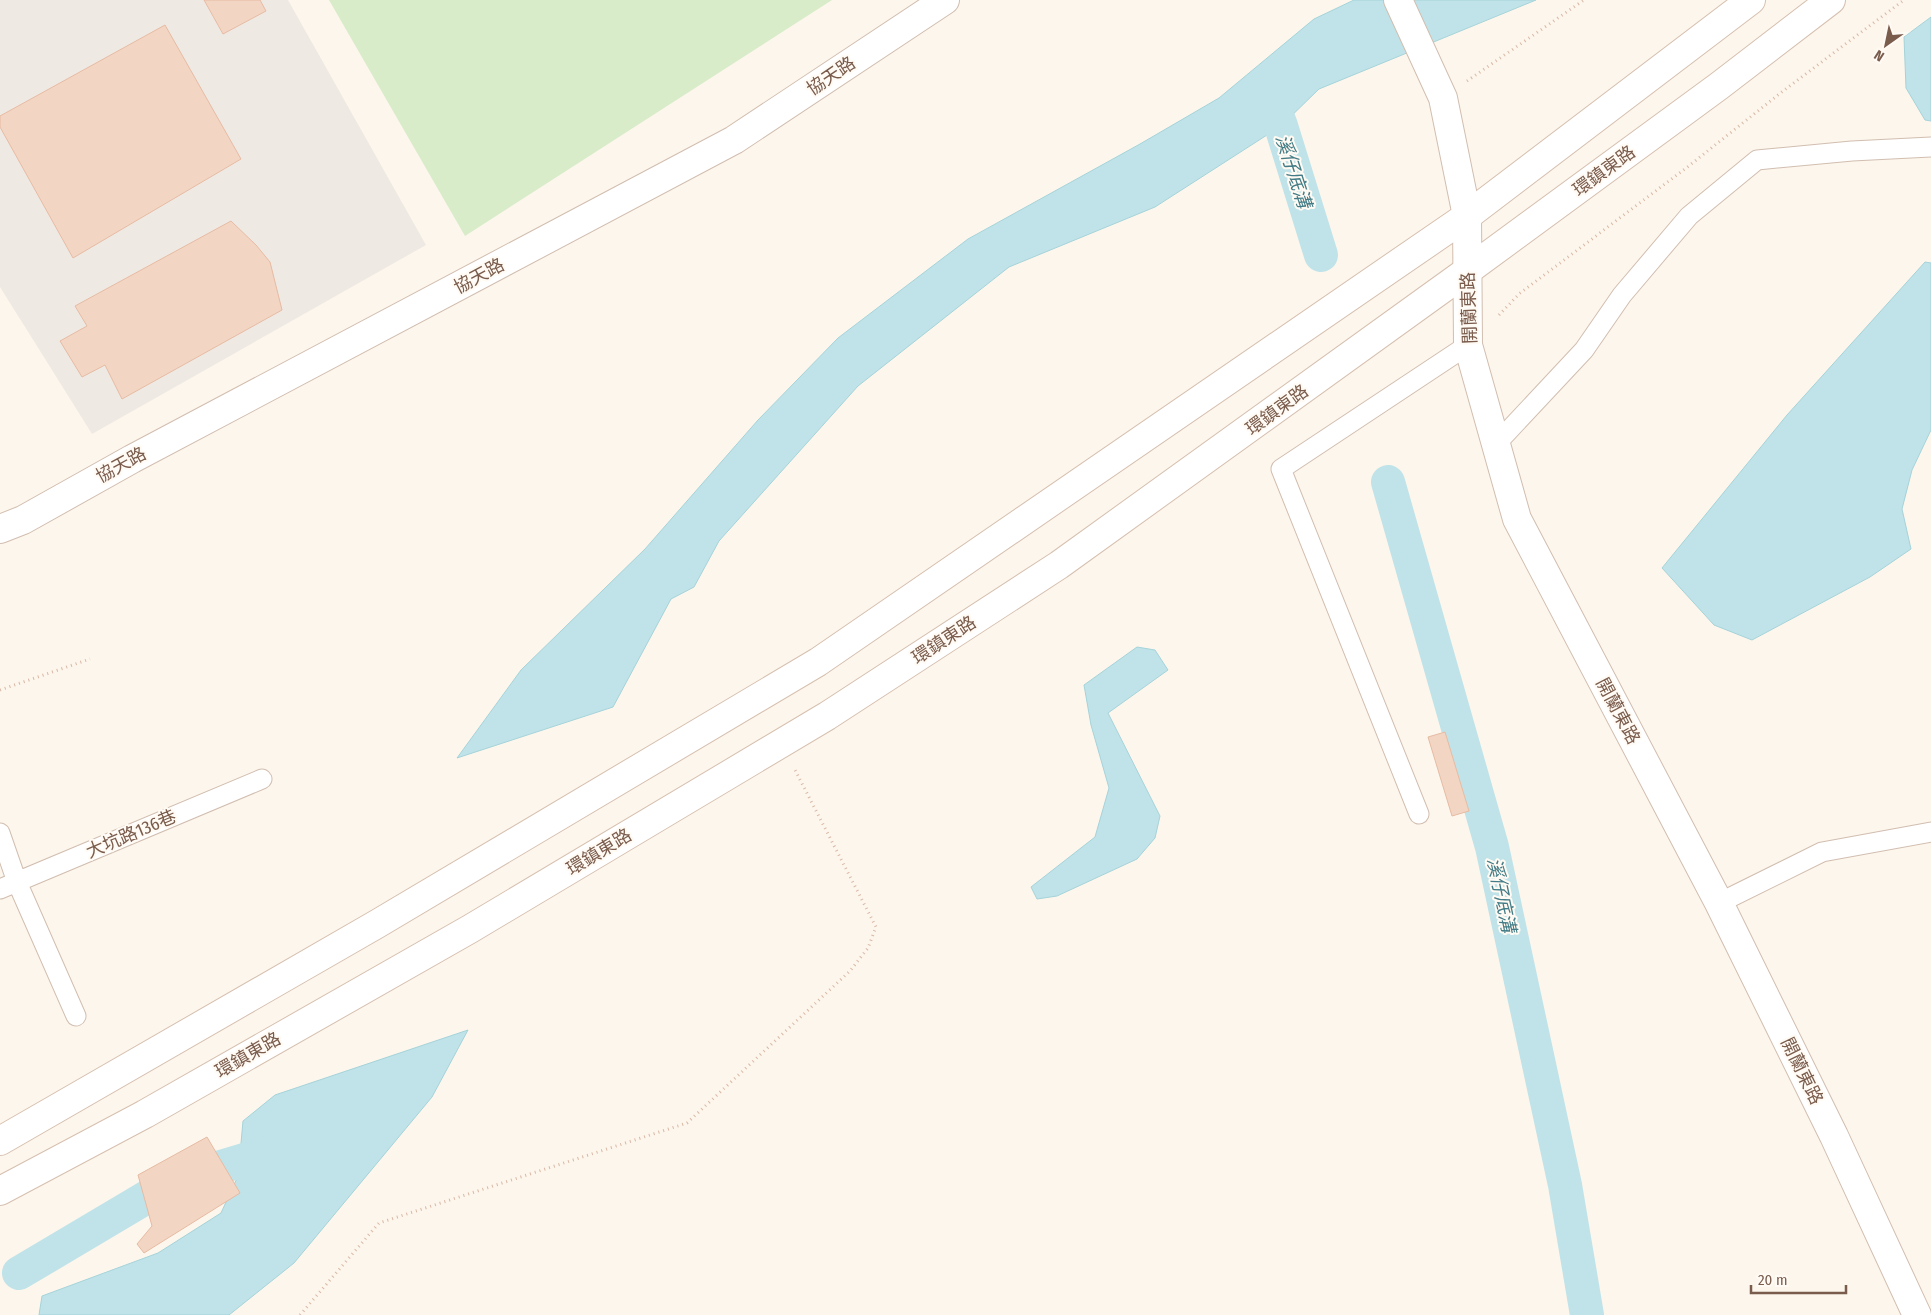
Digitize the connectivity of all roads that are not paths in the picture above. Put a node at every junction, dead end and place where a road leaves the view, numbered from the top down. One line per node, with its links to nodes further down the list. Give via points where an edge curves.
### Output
1 (945, 0): 10 (street, 協天路, via 734,140 23,520)
2 (1398, 0): 6 (street, 開蘭東路, via 1443,98)
3 (1751, 0): 6 (street)
4 (1830, 0): 7 (street, 環鎮東路)
5 (1931, 147): 9 (lane, via 1756,160 1689,216 1622,295 1584,350)
6 (1467, 216): 7 (street, 開蘭東路); 19 (street, via 818,662)
7 (1467, 272): 8 (street, 開蘭東路); 20 (street, 環鎮東路, via 1059,565 827,716 470,929 145,1114)
8 (1468, 345): 9 (street, 開蘭東路); 12 (lane, via 1281,469)
9 (1497, 443): 17 (street, 開蘭東路, via 1516,520)
10 (0, 529)
11 (262, 779): 15 (lane, 大坑路136巷)
12 (1419, 814)
13 (0, 832): 15 (lane)
14 (1931, 832): 17 (lane, via 1822,852)
15 (17, 882): 16 (lane, 大坑路136巷); 18 (lane)
16 (0, 889)
17 (1719, 903): 21 (street, 開蘭東路, via 1834,1136)
18 (76, 1016)
19 (0, 1141)
20 (0, 1191)
21 (1917, 1315)

